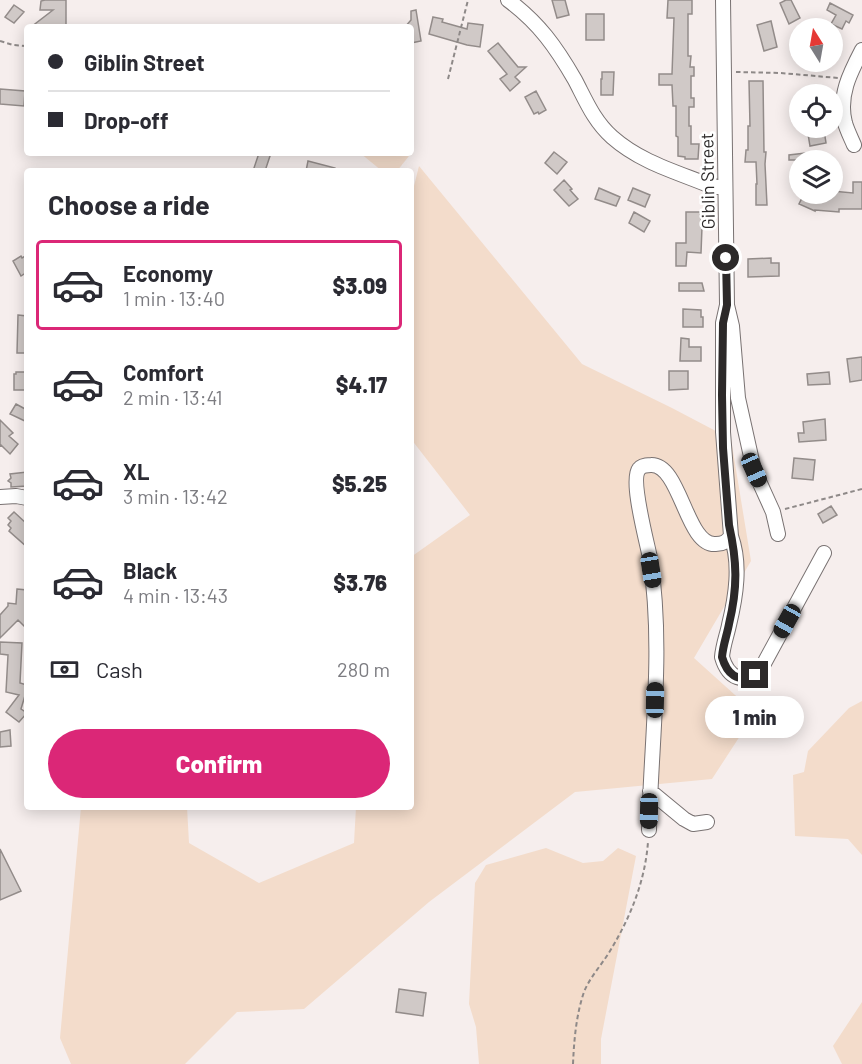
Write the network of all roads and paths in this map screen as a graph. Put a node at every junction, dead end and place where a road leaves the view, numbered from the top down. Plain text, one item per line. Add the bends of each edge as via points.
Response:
1 (468, 0) edge
2 (508, 0) edge
3 (723, 0) edge
4 (0, 40) edge
5 (24, 46) edge
6 (862, 50) edge
7 (724, 72) junction
8 (448, 79) dead end
9 (847, 79) junction
10 (854, 145) dead end
11 (725, 187) junction
12 (727, 305) junction
13 (862, 489) edge
14 (0, 497) edge
15 (24, 497) edge
16 (773, 512) junction
17 (778, 534) dead end
18 (731, 536) junction
19 (824, 553) dead end
20 (650, 791) junction
21 (707, 822) dead end
22 (649, 830) joint
23 (573, 1064) edge

1 - 8 path
2 - 11 street via 535,22 548,39 588,107 611,136 640,158 706,184
3 - 7 street, Giblin Street
4 - 5 path
6 - 9 street
7 - 9 path
7 - 11 street, Giblin Street
9 - 10 street via 844,115
11 - 12 street, Giblin Street
12 - 16 street, Giblin Street via 738,398 754,470
12 - 18 street via 722,395
13 - 16 path
14 - 15 street
16 - 17 street, Giblin Street
18 - 19 street via 735,592 722,657 731,674 738,678 755,675 761,669
18 - 20 street via 724,543 704,541 664,470 658,465 639,469 636,484 655,605
20 - 21 street via 693,824
20 - 22 street
22 - 23 path via 647,860 627,920 583,993

